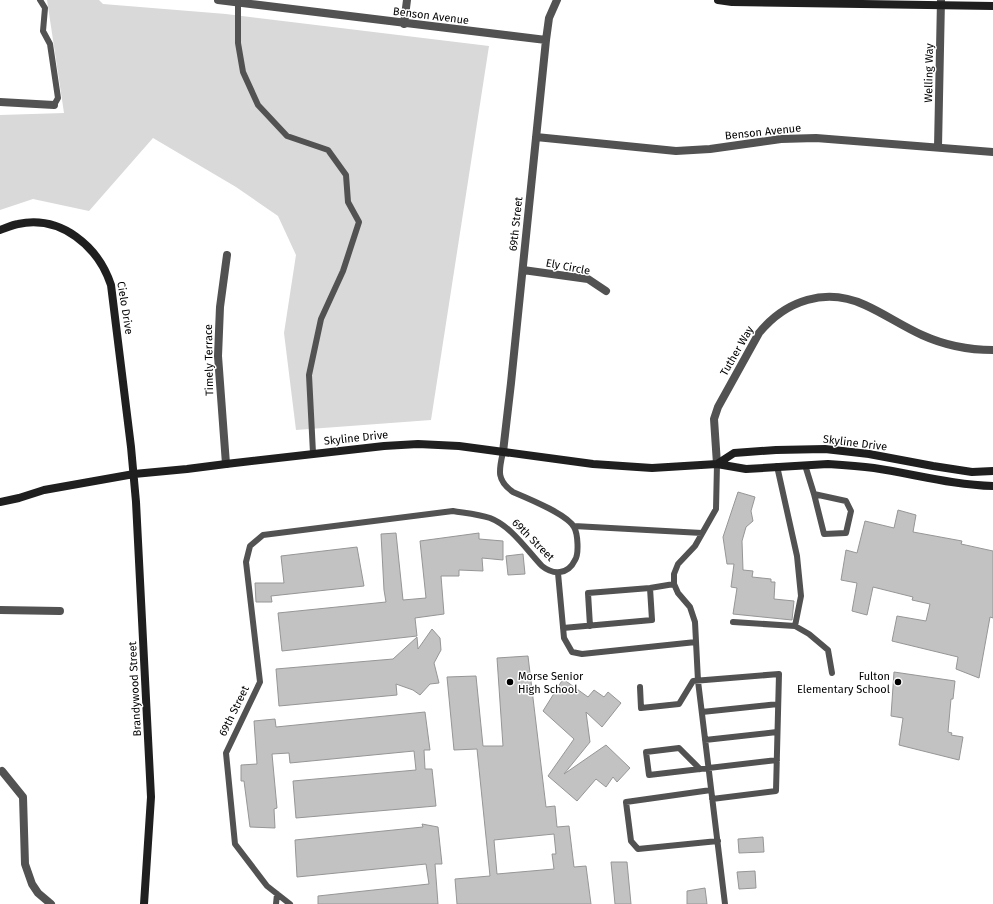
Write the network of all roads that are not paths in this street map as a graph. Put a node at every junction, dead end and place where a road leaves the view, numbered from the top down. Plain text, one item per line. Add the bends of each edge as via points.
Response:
1 (40, 0) edge
2 (218, 0) edge
3 (407, 0) edge
4 (556, 0) edge
5 (718, 0) edge
6 (238, 1) edge
7 (794, 1) edge
8 (941, 3) edge
9 (993, 6) edge
10 (404, 24) junction
11 (546, 40) junction
12 (0, 102) edge
13 (54, 105) joint
14 (536, 137) junction
15 (938, 147) junction
16 (993, 152) edge
17 (0, 230) edge
18 (227, 255) dead end
19 (523, 270) junction
20 (606, 291) dead end
21 (993, 350) edge
22 (503, 452) junction
23 (314, 453) junction
24 (226, 464) junction
25 (717, 464) junction
26 (805, 465) junction
27 (777, 466) junction
28 (993, 471) edge
29 (134, 474) junction
30 (993, 486) edge
31 (814, 494) junction
32 (0, 502) edge
33 (574, 526) junction
34 (702, 533) junction
35 (558, 573) junction
36 (674, 584) junction
37 (650, 588) junction
38 (0, 610) edge
39 (60, 611) dead end
40 (733, 622) dead end
41 (590, 626) junction
42 (795, 626) junction
43 (563, 628) junction
44 (696, 642) junction
45 (832, 673) dead end
46 (698, 681) junction
47 (640, 687) dead end
48 (778, 704) junction
49 (702, 712) junction
50 (777, 732) junction
51 (705, 740) junction
52 (777, 760) junction
53 (709, 767) junction
54 (700, 768) junction
55 (2, 771) dead end
56 (712, 790) junction
57 (712, 799) junction
58 (718, 841) junction
59 (277, 894) junction
60 (51, 904) edge
61 (144, 904) edge
62 (276, 904) edge
63 (290, 904) edge
64 (725, 904) edge

1 - 13 lane via 45,8 43,31 50,44 58,98
2 - 6 street, Benson Avenue
3 - 10 street
4 - 11 street, 69th Street via 549,18
5 - 7 main road
6 - 10 street, Benson Avenue
6 - 23 lane via 238,43 243,72 258,105 287,136 328,150 346,175 348,202 359,222 343,271 321,319 309,375
7 - 8 main road
8 - 9 main road
8 - 15 street, Welling Way
10 - 11 street, Benson Avenue
11 - 14 street, 69th Street
12 - 13 street
14 - 15 street, Benson Avenue via 676,151 781,139 816,138
14 - 19 street, 69th Street
15 - 16 street, Benson Avenue
17 - 29 main road, Cielo Drive via 28,223 58,228 85,243 104,266 111,285
18 - 24 street, Timely Terrace via 220,307 218,356
19 - 20 street, Ely Circle via 588,279
19 - 22 street, 69th Street
21 - 25 street, Tuther Way via 968,348 936,340 847,298 821,296 801,301 780,312 759,332 718,407 714,419
22 - 23 main road, Skyline Drive via 418,444
22 - 25 main road, Skyline Drive via 593,464 652,468
22 - 33 lane, 69th Street via 499,470 507,488 559,514
23 - 24 main road, Skyline Drive
24 - 29 main road, Skyline Drive
25 - 27 main road, Skyline Drive via 746,469
25 - 28 main road, Skyline Drive via 734,453 825,449 972,472
25 - 34 lane via 716,509
26 - 27 main road, Skyline Drive
26 - 30 main road, Skyline Drive via 874,468 939,481
26 - 31 lane
27 - 42 lane via 797,556 801,596
29 - 32 main road, Skyline Drive via 44,490
29 - 61 main road, Brandywood Street via 151,797
31 - 31 lane via 824,534 846,533 851,511 846,501
33 - 34 lane
33 - 35 lane, 69th Street via 578,540 576,560 569,568
34 - 36 lane via 695,546 678,564
35 - 43 lane
35 - 59 lane, 69th Street via 548,571 508,529 490,518 453,511 263,535 250,546 246,562 260,682 226,753 235,844 267,886
36 - 37 lane
36 - 44 lane via 694,614
37 - 41 lane via 652,620
37 - 41 lane via 588,594
38 - 39 street
40 - 42 lane
41 - 43 lane
42 - 45 lane via 828,650
43 - 44 lane via 564,638 572,652 582,654
44 - 46 lane
46 - 47 lane via 692,681 678,704 641,708
46 - 48 lane via 779,674
46 - 49 lane
48 - 49 lane
48 - 50 lane
49 - 51 lane
50 - 51 lane
50 - 52 lane
51 - 53 lane
52 - 53 lane
52 - 57 lane via 776,791
53 - 54 lane
53 - 56 lane
54 - 54 lane via 679,748 646,752 649,775
55 - 60 street via 23,797 25,864 32,884
56 - 57 lane
56 - 58 lane via 626,802 627,816 631,841 638,849
57 - 58 lane
58 - 64 lane
59 - 62 lane
59 - 63 lane

